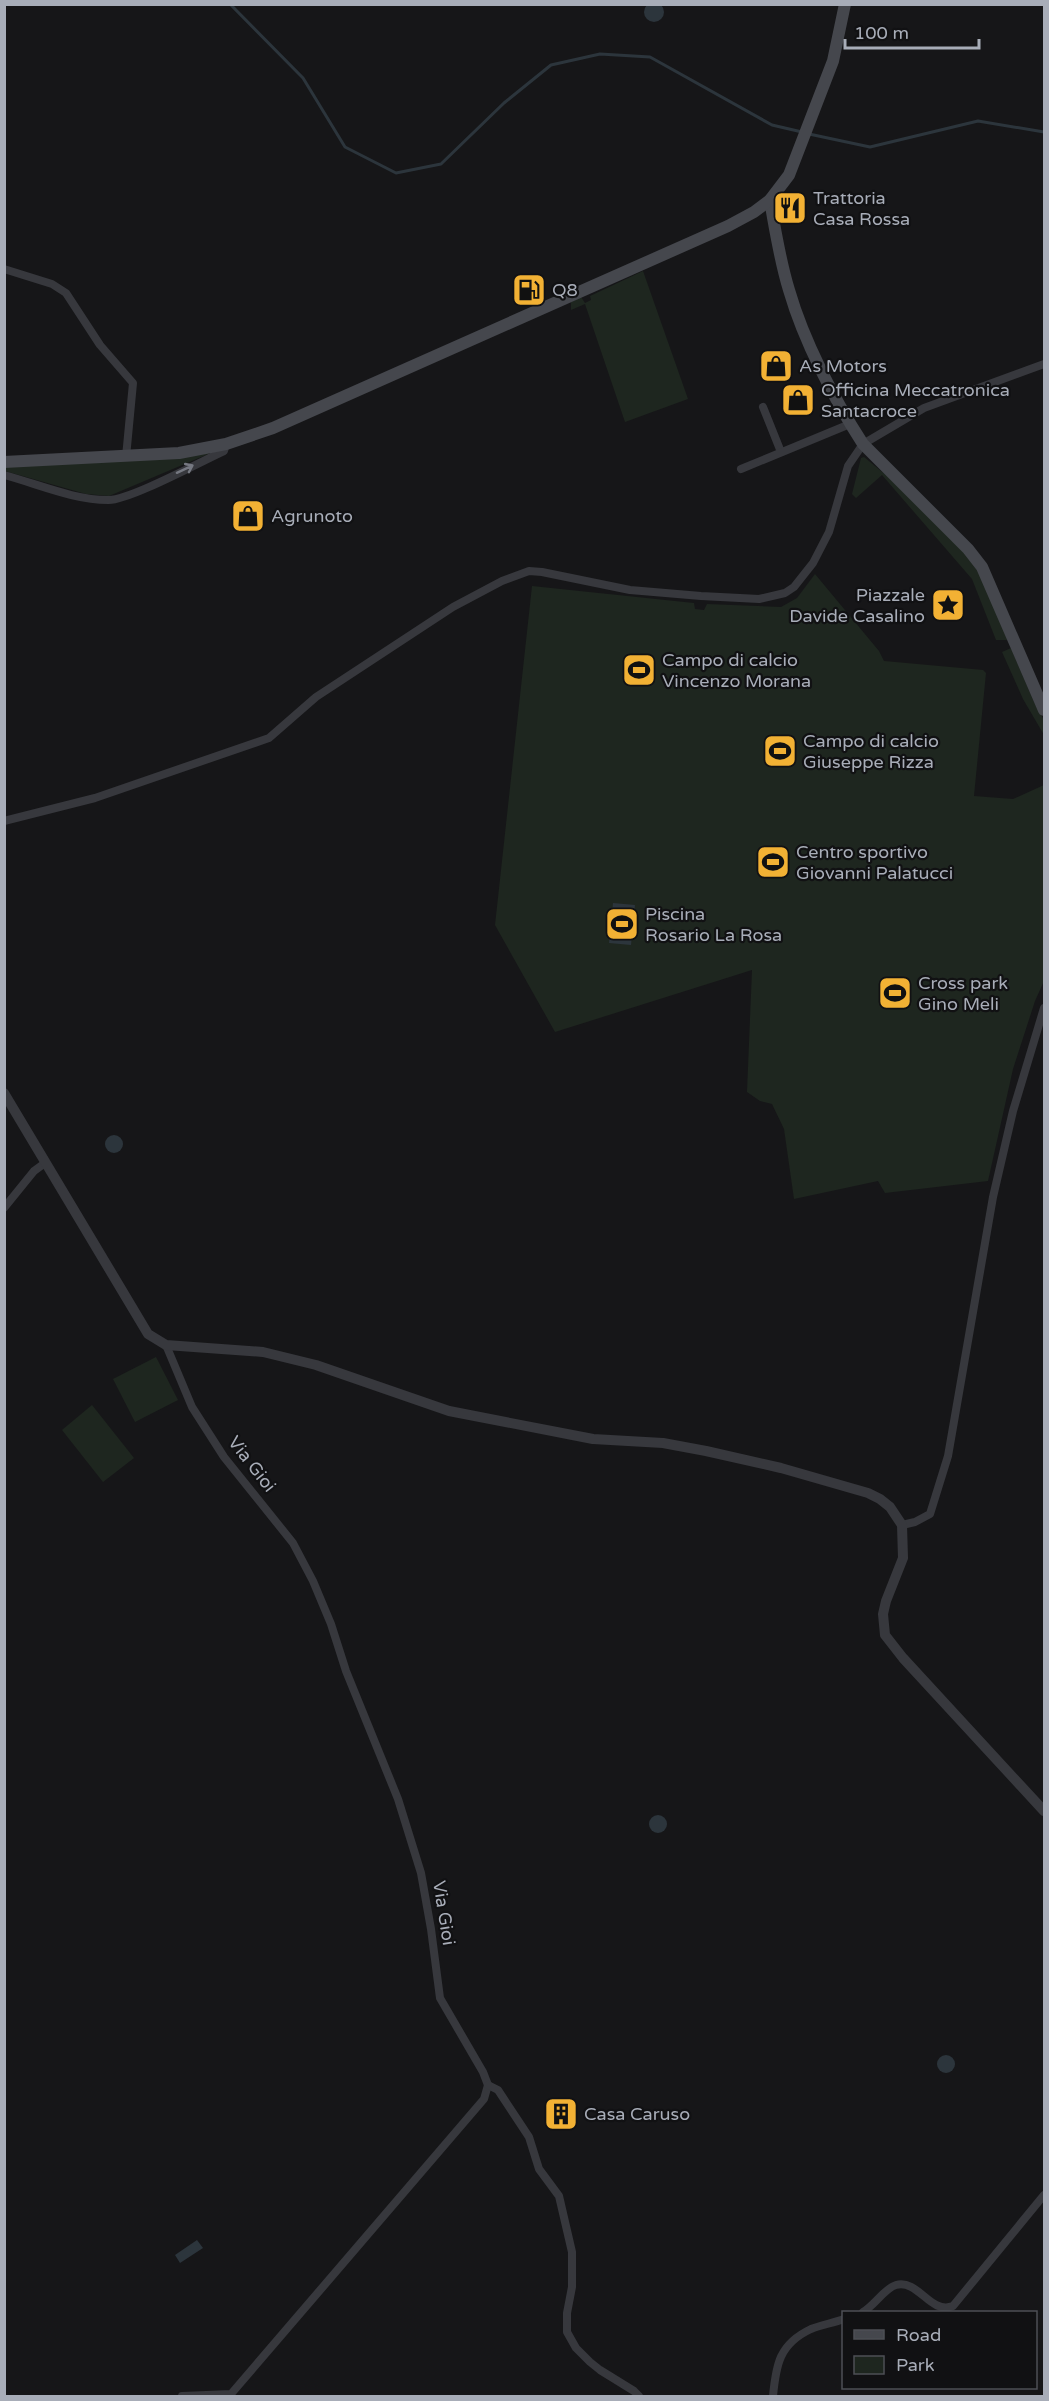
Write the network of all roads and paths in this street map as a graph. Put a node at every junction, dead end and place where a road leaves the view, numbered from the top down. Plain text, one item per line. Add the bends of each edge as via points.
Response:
1 (845, 4) edge
2 (770, 200) junction
3 (4, 269) edge
4 (1044, 364) edge
5 (763, 407) dead end
6 (850, 424) junction
7 (226, 444) junction
8 (863, 444) junction
9 (781, 452) junction
10 (126, 457) junction
11 (4, 462) edge
12 (741, 469) dead end
13 (4, 475) edge
14 (1044, 710) edge
15 (4, 821) edge
16 (1044, 1008) edge
17 (4, 1093) edge
18 (45, 1163) junction
19 (4, 1208) edge
20 (166, 1345) junction
21 (902, 1525) junction
22 (1044, 1811) edge
23 (488, 2085) junction
24 (1044, 2195) edge
25 (866, 2311) edge
26 (842, 2319) edge
27 (182, 2397) edge
28 (639, 2397) edge
29 (773, 2397) edge

1 - 2 main road via 836,53 795,162
2 - 6 main road via 789,292
2 - 7 main road via 728,226 273,428
3 - 10 street via 52,284 66,293 100,345 133,383
4 - 8 street via 924,408
5 - 9 street
6 - 8 main road
6 - 9 street
7 - 10 main road
13 -> 7 street via 110,501 224,450
8 - 14 main road via 968,549 981,567
8 - 15 street via 848,466 829,532 813,563 784,594 759,599 630,590 529,571 502,581 363,664 316,697 269,738 95,798
9 - 12 street
10 - 11 main road
16 - 21 street via 1013,1111 993,1197 945,1466 930,1514
17 - 18 street
18 - 19 street
18 - 20 street via 148,1334
20 - 21 street via 263,1352 316,1365 449,1411 593,1439 663,1443 781,1468 880,1499
20 - 23 street, Via Gioi via 192,1407 224,1457 293,1543 313,1581 398,1799 418,1863 440,1998
21 - 22 street via 903,1558 886,1601 885,1635
23 - 27 street via 484,2099 231,2394
23 - 28 street, Via Gioi via 498,2090 530,2137 539,2169 559,2196 572,2252 567,2332 591,2362
24 - 25 street via 953,2306 935,2305 901,2284 890,2288
26 - 29 street via 810,2330 782,2354

